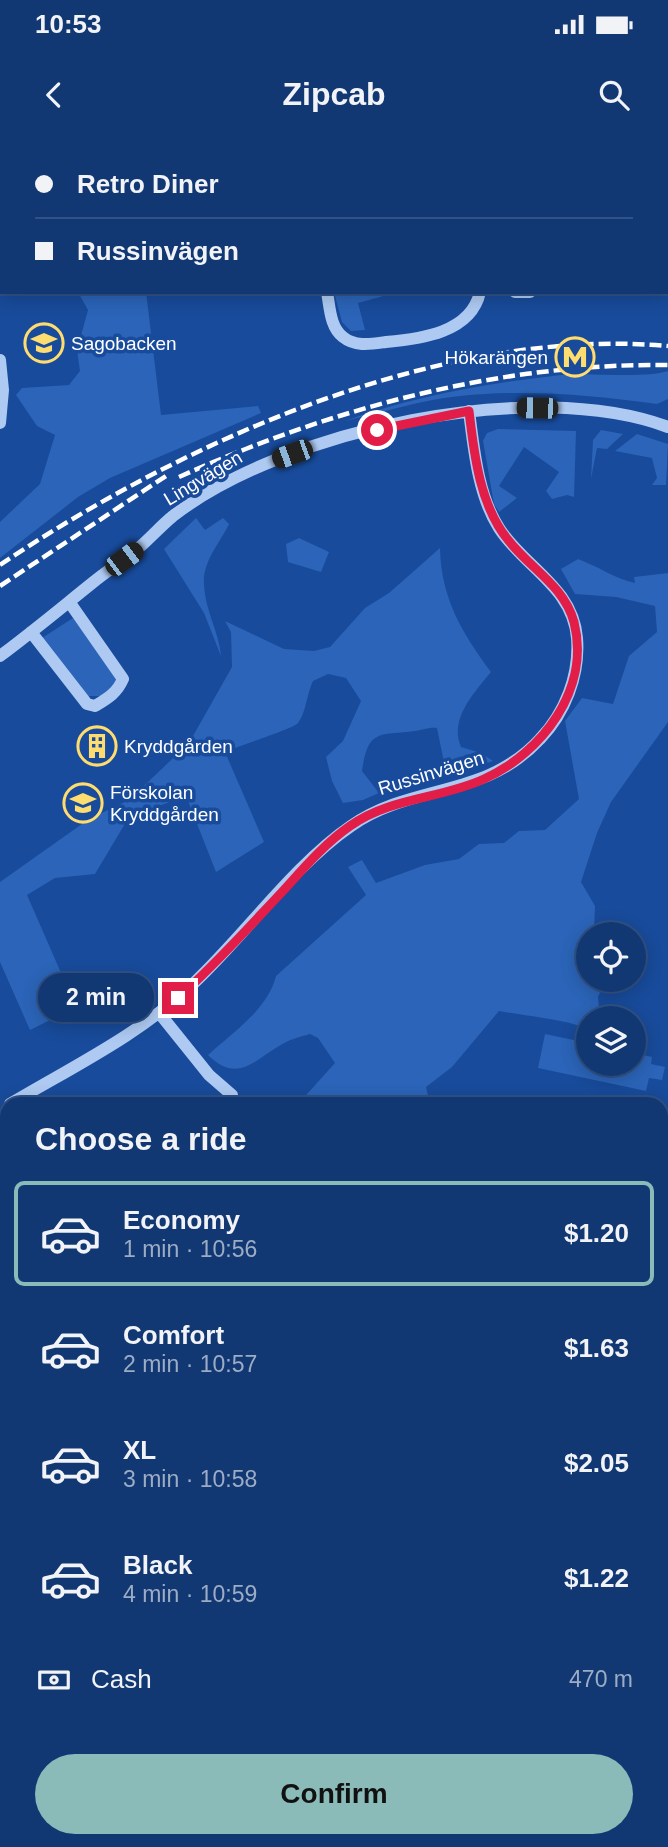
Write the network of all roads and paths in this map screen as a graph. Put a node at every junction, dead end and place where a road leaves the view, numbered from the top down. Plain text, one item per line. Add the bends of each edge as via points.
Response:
1 (327, 294) edge
2 (480, 294) edge
3 (0, 360) edge
4 (469, 411) junction
5 (0, 423) edge
6 (668, 427) edge
7 (70, 603) junction
8 (31, 632) junction
9 (0, 656) edge
10 (160, 1014) junction
11 (232, 1095) dead end
12 (22, 1097) edge

1 - 2 street via 334,326 346,340 361,345 421,339 440,332 469,314
3 - 5 street
4 - 6 street, Lingvägen via 577,409 644,418
4 - 7 street, Lingvägen via 337,440 272,461 173,516
4 - 10 street, Russinvägen via 480,476 498,526 558,589 573,620 577,639 567,700 540,740 511,765 482,780 375,810 349,827
7 - 8 street, Lingvägen
7 - 8 street via 123,679 118,691 95,706 88,704
8 - 9 street, Lingvägen
10 - 11 street via 209,1075
10 - 12 street, Russinvägen

